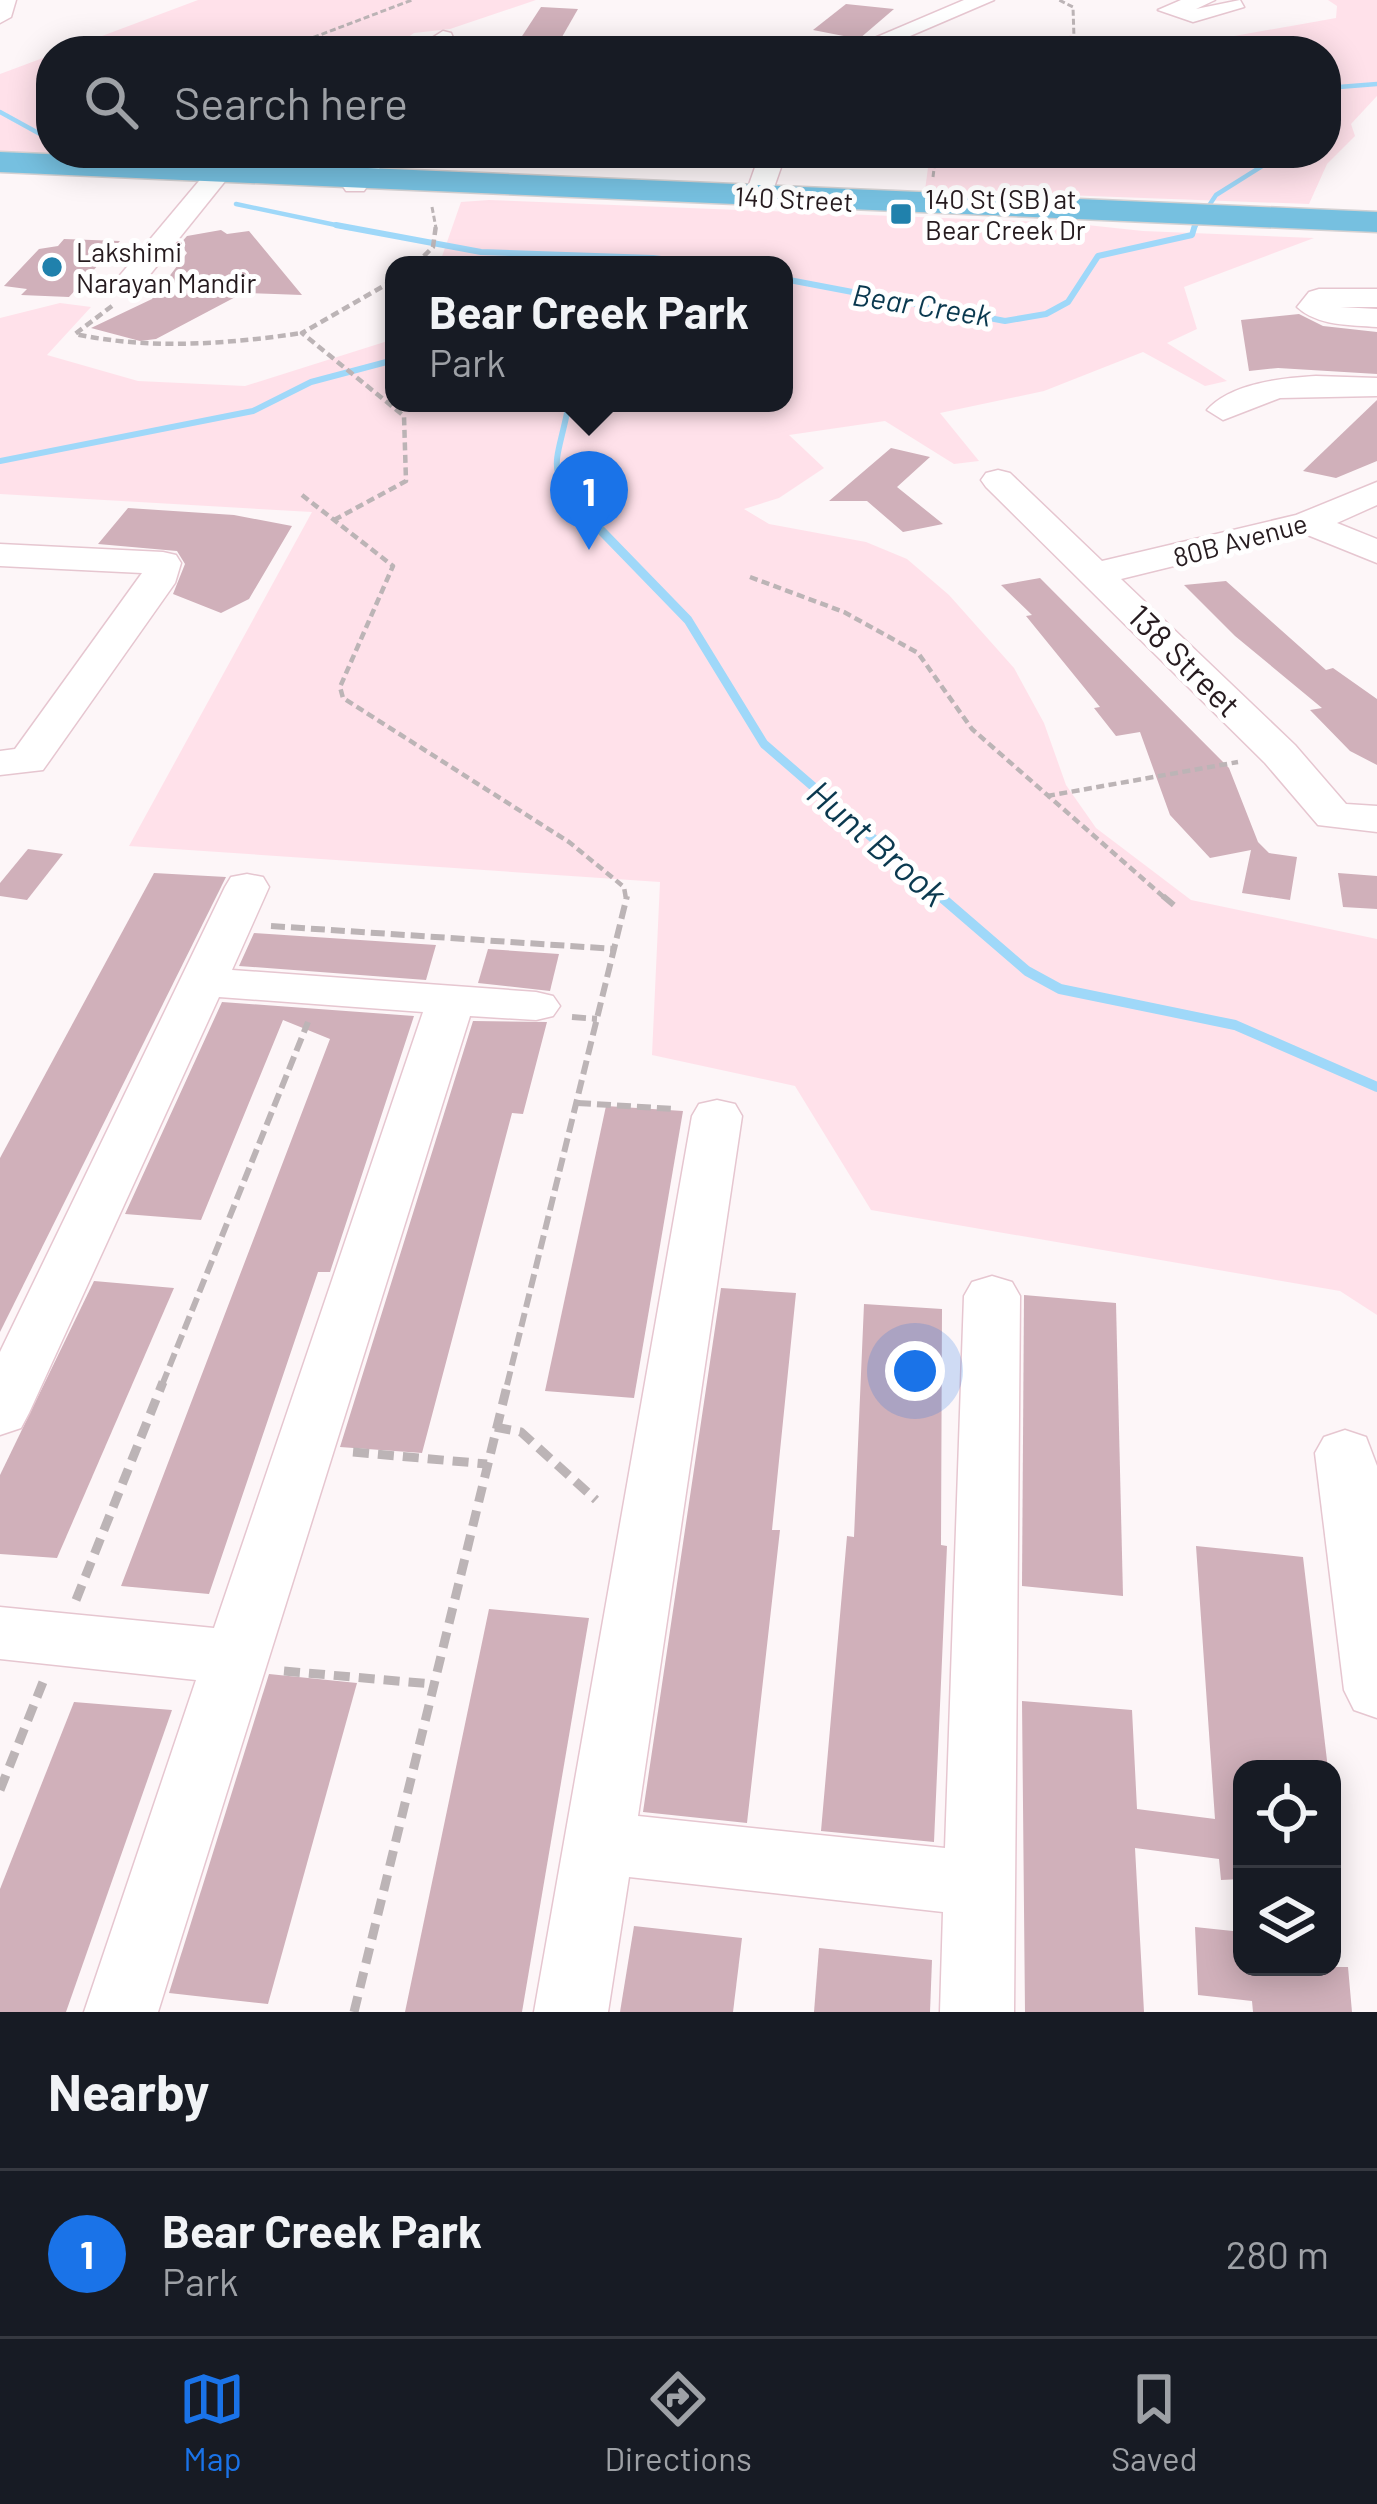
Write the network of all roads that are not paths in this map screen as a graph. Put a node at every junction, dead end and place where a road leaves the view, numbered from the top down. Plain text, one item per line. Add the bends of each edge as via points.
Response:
1 (5, 0) edge
2 (983, 0) edge
3 (1204, 0) edge
4 (1220, 0) edge
5 (915, 3) dead end
6 (958, 9) junction
7 (0, 17) edge
8 (892, 36) edge
9 (0, 162) edge
10 (36, 163) edge
11 (218, 168) edge
12 (768, 168) edge
13 (0, 171) edge
14 (364, 172) edge
15 (213, 180) junction
16 (758, 196) junction
17 (1377, 222) edge
18 (126, 286) road end
19 (1377, 298) edge
20 (1377, 318) edge
21 (1377, 387) edge
22 (1223, 410) dead end
23 (998, 480) dead end
24 (1377, 492) edge
25 (1308, 523) junction
26 (1377, 552) edge
27 (0, 555) edge
28 (1099, 573) junction
29 (0, 763) edge
30 (1377, 819) edge
31 (259, 907) road end
32 (203, 982) junction
33 (452, 1000) junction
34 (536, 1006) dead end
35 (707, 1113) road end
36 (992, 1296) dead end
37 (0, 1413) edge
38 (1345, 1453) dead end
39 (26, 1647) edge
40 (255, 1664) junction
41 (1377, 1690) edge
42 (598, 1843) junction
43 (981, 1884) junction
44 (122, 2012) edge
45 (572, 2012) edge
46 (977, 2012) edge

1 - 7 street
2 - 6 street
3 - 4 street via 1169,10 1193,16 1234,6
5 - 6 street
6 - 8 street
9 - 10 main road, 140 Street
11 - 14 main road, 140 Street
12 - 16 street
13 - 15 main road, 140 Street
14 - 15 main road, 140 Street
14 - 16 main road, 140 Street via 538,193
15 - 18 street
16 - 17 main road, 140 Street
19 - 20 street via 1319,298 1312,307
21 - 22 street via 1258,391
23 - 28 street, 138 Street
24 - 25 street, 80B Avenue
25 - 26 street
25 - 28 street, 80B Avenue
27 - 29 street via 163,563 157,583 28,761
28 - 30 street, 138 Street via 1333,816
31 - 32 street
32 - 33 street
32 - 37 street
33 - 34 street
33 - 40 street
35 - 42 street
36 - 43 street
38 - 41 street
39 - 40 street
40 - 44 street
42 - 43 street
42 - 45 street
43 - 46 street

